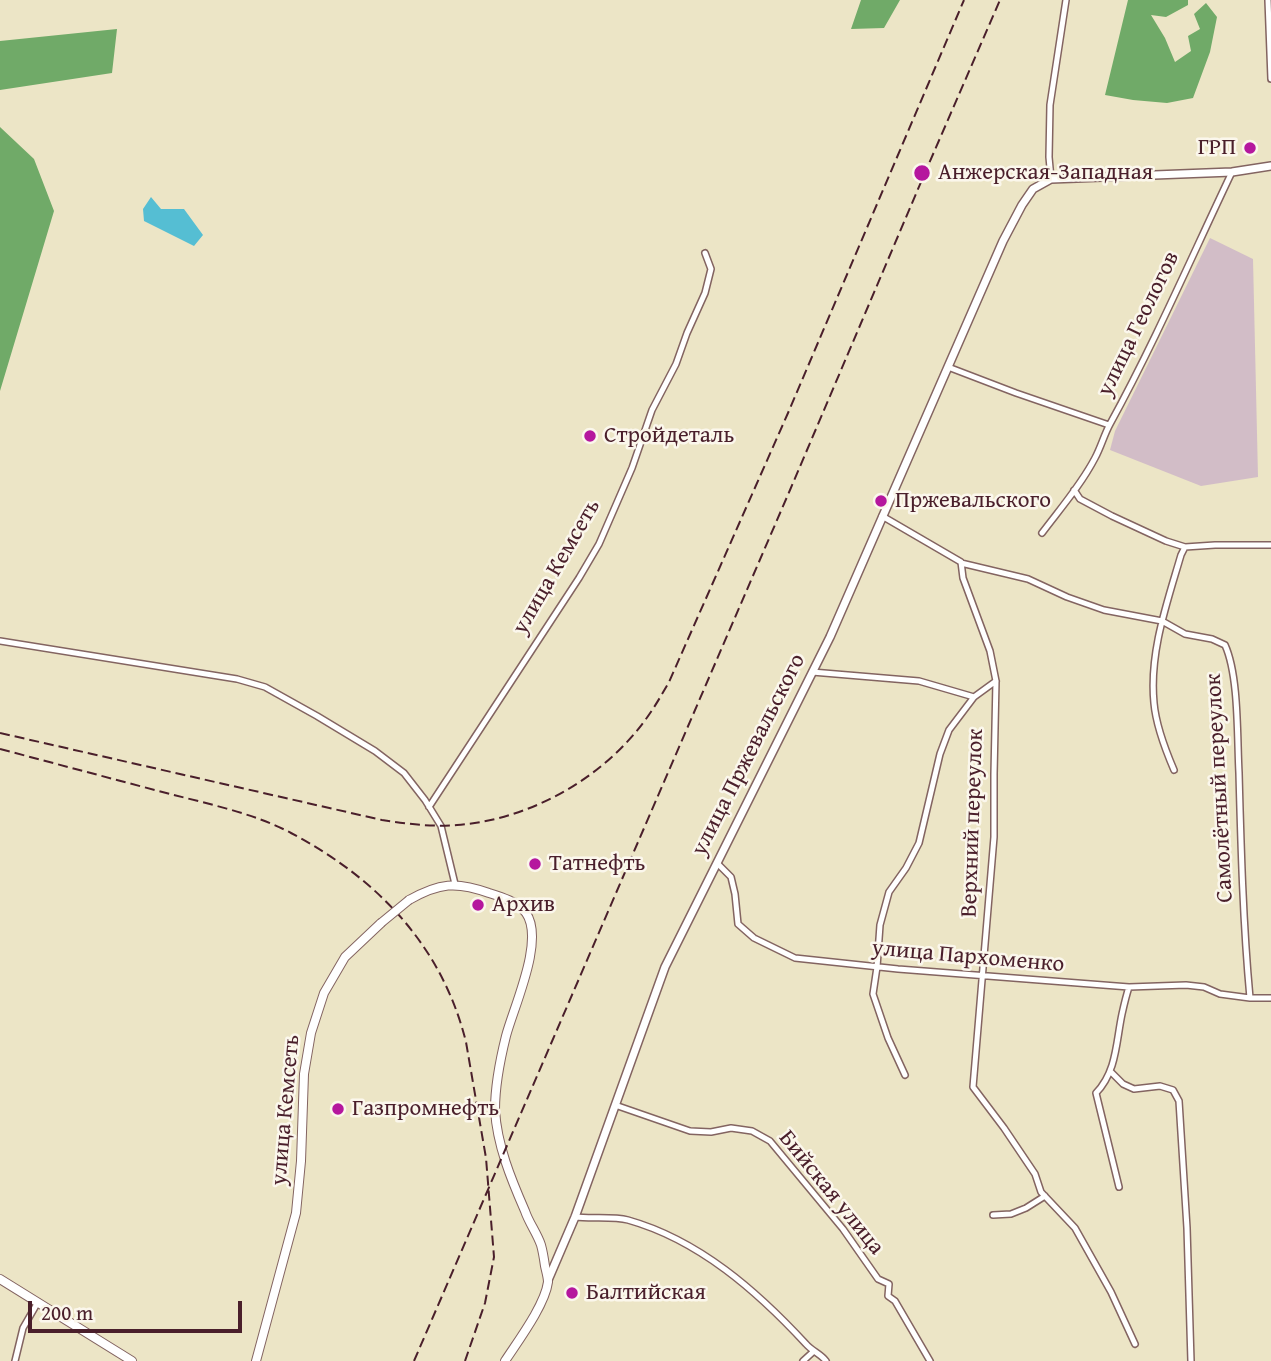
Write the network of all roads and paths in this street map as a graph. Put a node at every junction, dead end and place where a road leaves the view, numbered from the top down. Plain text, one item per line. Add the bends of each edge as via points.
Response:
1 (1066, 0) edge
2 (1268, 0) edge
3 (1271, 79) edge
4 (1271, 166) edge
5 (1232, 172) junction
6 (1051, 179) junction
7 (705, 253) dead end
8 (948, 367) junction
9 (1110, 425) junction
10 (1074, 490) junction
11 (882, 516) junction
12 (1042, 533) dead end
13 (1271, 545) edge
14 (1185, 547) junction
15 (961, 562) junction
16 (1162, 621) junction
17 (0, 641) edge
18 (812, 672) junction
19 (996, 681) junction
20 (974, 697) junction
21 (1174, 771) dead end
22 (429, 807) junction
23 (717, 863) junction
24 (455, 884) junction
25 (877, 967) junction
26 (982, 976) junction
27 (1129, 987) junction
28 (1250, 998) junction
29 (1271, 998) edge
30 (1110, 1071) junction
31 (905, 1075) dead end
32 (615, 1105) junction
33 (1119, 1187) dead end
34 (1045, 1196) junction
35 (993, 1215) dead end
36 (575, 1217) junction
37 (0, 1279) edge
38 (548, 1280) junction
39 (38, 1302) junction
40 (1135, 1344) dead end
41 (814, 1351) junction
42 (16, 1361) edge
43 (132, 1361) edge
44 (256, 1361) edge
45 (505, 1361) edge
46 (803, 1361) edge
47 (826, 1361) edge
48 (930, 1361) edge
49 (1191, 1361) edge

1 - 6 street via 1050,105
2 - 3 street
4 - 5 street
5 - 6 street
5 - 9 street, улица Геологов
6 - 8 street, улица Пржевальского via 1034,189 1022,205
7 - 22 street, улица Кемсеть via 711,269 705,293 599,544
8 - 9 street
8 - 11 street, улица Пржевальского
9 - 10 street, улица Геологов
10 - 12 street, улица Геологов
10 - 14 street via 1080,499 1112,516
11 - 15 street, Самолётный переулок
11 - 18 street, улица Пржевальского
13 - 14 street
14 - 16 street, Самолётный переулок
15 - 16 street, Самолётный переулок via 1028,579 1104,610
15 - 19 street
16 - 21 street, Самолётный переулок via 1154,663 1154,704
16 - 28 street, Самолётный переулок via 1185,634 1225,645 1230,656
17 - 22 street via 237,678 265,687 391,762
18 - 20 street via 919,681
18 - 23 street, улица Пржевальского
19 - 20 street
19 - 26 street, Верхний переулок via 994,836
20 - 25 street via 948,730 919,843 889,892 880,925
22 - 24 street via 441,826
23 - 25 street, улица Пархоменко via 731,877 738,924 754,938 795,958
23 - 32 street, улица Пржевальского via 665,967
24 - 38 main road via 511,901 524,911 533,930 503,1049 496,1116 499,1142 541,1244
24 - 44 main road, улица Кемсеть, bridge via 441,885 409,900 381,923 345,957 324,993 304,1074 296,1213
25 - 26 street, улица Пархоменко
25 - 31 street via 873,994
26 - 27 street, улица Пархоменко
26 - 34 street, Верхний переулок via 973,1087 1035,1174
27 - 28 street, улица Пархоменко via 1186,985
27 - 30 street
28 - 29 street, улица Пархоменко
30 - 33 street via 1096,1093
30 - 49 street via 1134,1089 1160,1086 1173,1090 1179,1101
32 - 36 street, улица Пржевальского
32 - 48 street, Бийская улица via 690,1130 731,1128 752,1131 770,1141 844,1228 878,1279 889,1284 888,1296
34 - 35 street via 1011,1214
34 - 40 street, Верхний переулок via 1075,1228
36 - 38 street, улица Пржевальского
36 - 41 street via 625,1219 664,1232 706,1255
37 - 39 main road
38 - 45 main road, улица Пржевальского via 538,1308
39 - 42 street via 23,1328
39 - 43 main road
41 - 46 street
41 - 47 street

